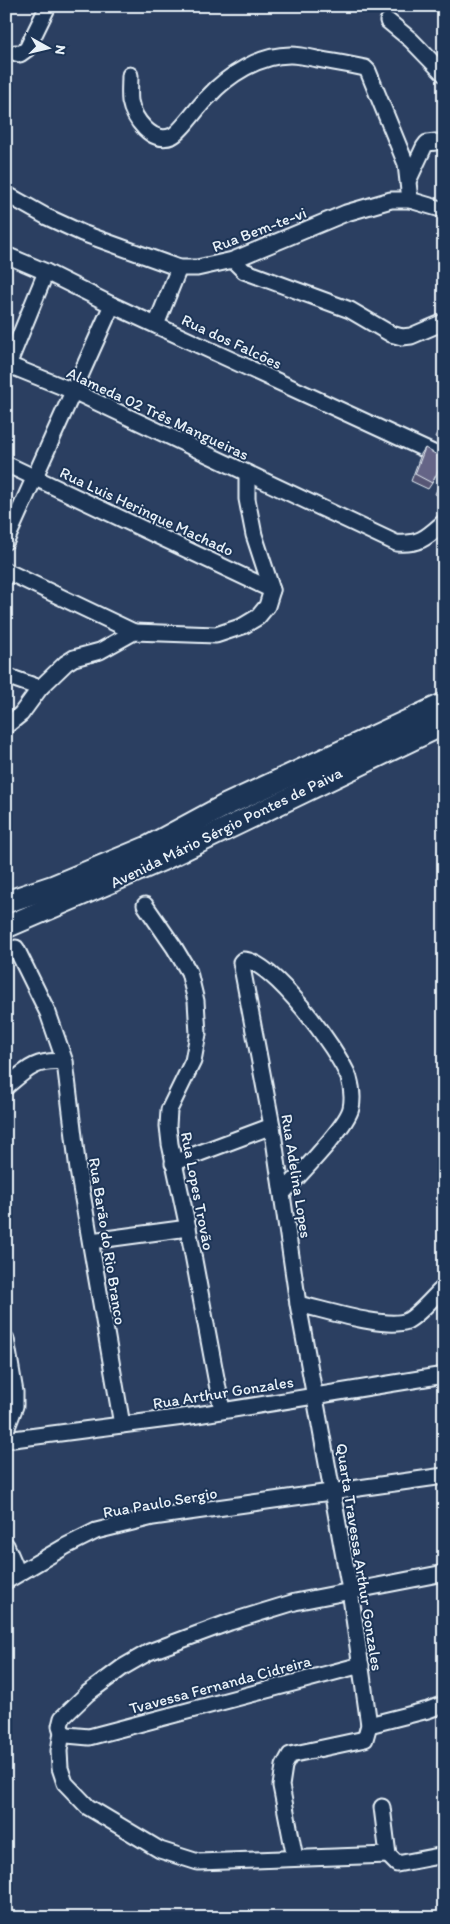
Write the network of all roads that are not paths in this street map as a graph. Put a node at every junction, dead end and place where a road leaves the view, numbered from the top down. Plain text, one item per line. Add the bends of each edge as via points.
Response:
1 (48, 6) edge
2 (388, 21) dead end
3 (16, 53) dead end
4 (444, 74) edge
5 (130, 75) dead end
6 (436, 142) dead end
7 (409, 179) junction
8 (6, 194) edge
9 (410, 200) junction
10 (444, 210) edge
11 (6, 255) edge
12 (233, 260) junction
13 (179, 268) junction
14 (46, 272) junction
15 (112, 305) junction
16 (444, 322) edge
17 (156, 325) junction
18 (7, 366) edge
19 (73, 391) junction
20 (444, 458) edge
21 (6, 464) edge
22 (246, 473) junction
23 (35, 477) junction
24 (444, 522) edge
25 (6, 541) edge
26 (6, 571) edge
27 (272, 590) junction
28 (134, 632) junction
29 (6, 676) edge
30 (40, 688) junction
31 (444, 704) edge
32 (444, 724) edge
33 (6, 726) edge
34 (6, 902) edge
35 (145, 905) dead end
36 (6, 927) edge
37 (16, 948) dead end
38 (65, 1062) junction
39 (6, 1087) edge
40 (272, 1126) junction
41 (173, 1163) junction
42 (282, 1194) junction
43 (188, 1228) junction
44 (91, 1241) junction
45 (444, 1287) edge
46 (298, 1304) junction
47 (6, 1339) edge
48 (444, 1375) edge
49 (11, 1391) edge
50 (316, 1396) junction
51 (222, 1410) junction
52 (122, 1425) junction
53 (6, 1430) edge
54 (6, 1440) edge
55 (444, 1476) edge
56 (333, 1493) junction
57 (6, 1545) edge
58 (444, 1572) edge
59 (12, 1576) edge
60 (350, 1590) junction
61 (361, 1665) junction
62 (444, 1704) edge
63 (369, 1725) junction
64 (62, 1732) junction
65 (382, 1807) dead end
66 (388, 1855) junction
67 (444, 1855) edge
68 (295, 1858) junction

1 - 3 street via 27,48 20,54
2 - 4 street
5 - 7 street via 130,102 134,112 150,134 166,138 182,127 214,89 235,73 263,59 291,54 365,68 403,154
6 - 7 street via 427,143
7 - 9 street
8 - 13 street, Rua Bem-te-vi via 82,233
9 - 10 street, Rua Bem-te-vi
9 - 12 street, Rua Bem-te-vi via 391,200 346,213
11 - 14 street, Rua dos Falcões
12 - 13 street, Rua Bem-te-vi via 197,268
12 - 16 street via 244,271 350,310 396,336 411,336
13 - 17 street
14 - 15 street, Rua dos Falcões
14 - 18 street
15 - 17 street, Rua dos Falcões
15 - 19 street
17 - 20 street, Rua dos Falcões
18 - 19 street, Alameda 02 Três Mangueiras
19 - 22 street, Alameda 02 Três Mangueiras
19 - 23 street
21 - 23 street, Rua Luis Herinque Machado
22 - 24 street via 396,542 425,539
22 - 27 street, Alameda 02 Três Mangueiras via 254,535
23 - 25 street
23 - 27 street, Rua Luis Herinque Machado
26 - 28 street
27 - 28 street via 267,606 258,617 227,633
28 - 30 street via 100,651 74,658
29 - 30 street
30 - 33 street via 21,714
31 - 34 main road, Avenida Mário Sérgio Pontes de Paiva via 226,805 148,847
32 - 36 main road, Avenida Mário Sérgio Pontes de Paiva via 166,858
35 - 41 street, Rua Lopes Trovão via 189,972 196,1001 198,1034 193,1060 169,1110
37 - 38 street, Rua Barão do Rio Branco via 48,1013
38 - 39 street via 45,1061 34,1065
38 - 44 street, Rua Barão do Rio Branco via 78,1170
40 - 41 street
40 - 42 street, Rua Adelina Lopes
40 - 42 street, Rua Adelina Lopes via 242,960 250,961 268,973 304,1008 336,1054 349,1078 353,1096 343,1125
41 - 43 street, Rua Lopes Trovão
42 - 46 street, Rua Adelina Lopes
43 - 44 street
43 - 51 street, Rua Lopes Trovão
44 - 52 street, Rua Barão do Rio Branco
45 - 46 street via 412,1317 396,1323
46 - 50 street, Rua Adelina Lopes
47 - 49 street
48 - 50 street, Rua Arthur Gonzales
49 - 53 street via 15,1406
50 - 51 street, Rua Arthur Gonzales
50 - 56 street, Quarta Travessa Arthur Gonzales
51 - 52 street, Rua Arthur Gonzales
52 - 54 street, Rua Arthur Gonzales
55 - 56 street, Rua Paulo Sergio
56 - 59 street, Rua Paulo Sergio via 117,1525 73,1542
56 - 60 street, Quarta Travessa Arthur Gonzales
57 - 59 street
58 - 60 street
60 - 61 street, Quarta Travessa Arthur Gonzales
60 - 64 street via 295,1602 230,1622 149,1652 123,1667 82,1699 62,1718
61 - 63 street, Quarta Travessa Arthur Gonzales
61 - 64 street, Tvavessa Fernanda Cidreira via 89,1737
62 - 63 street
63 - 68 street via 365,1740 290,1754 280,1786
64 - 68 street via 59,1751 65,1784 88,1806 160,1850 198,1862
65 - 66 street
66 - 67 street via 397,1864
66 - 68 street

